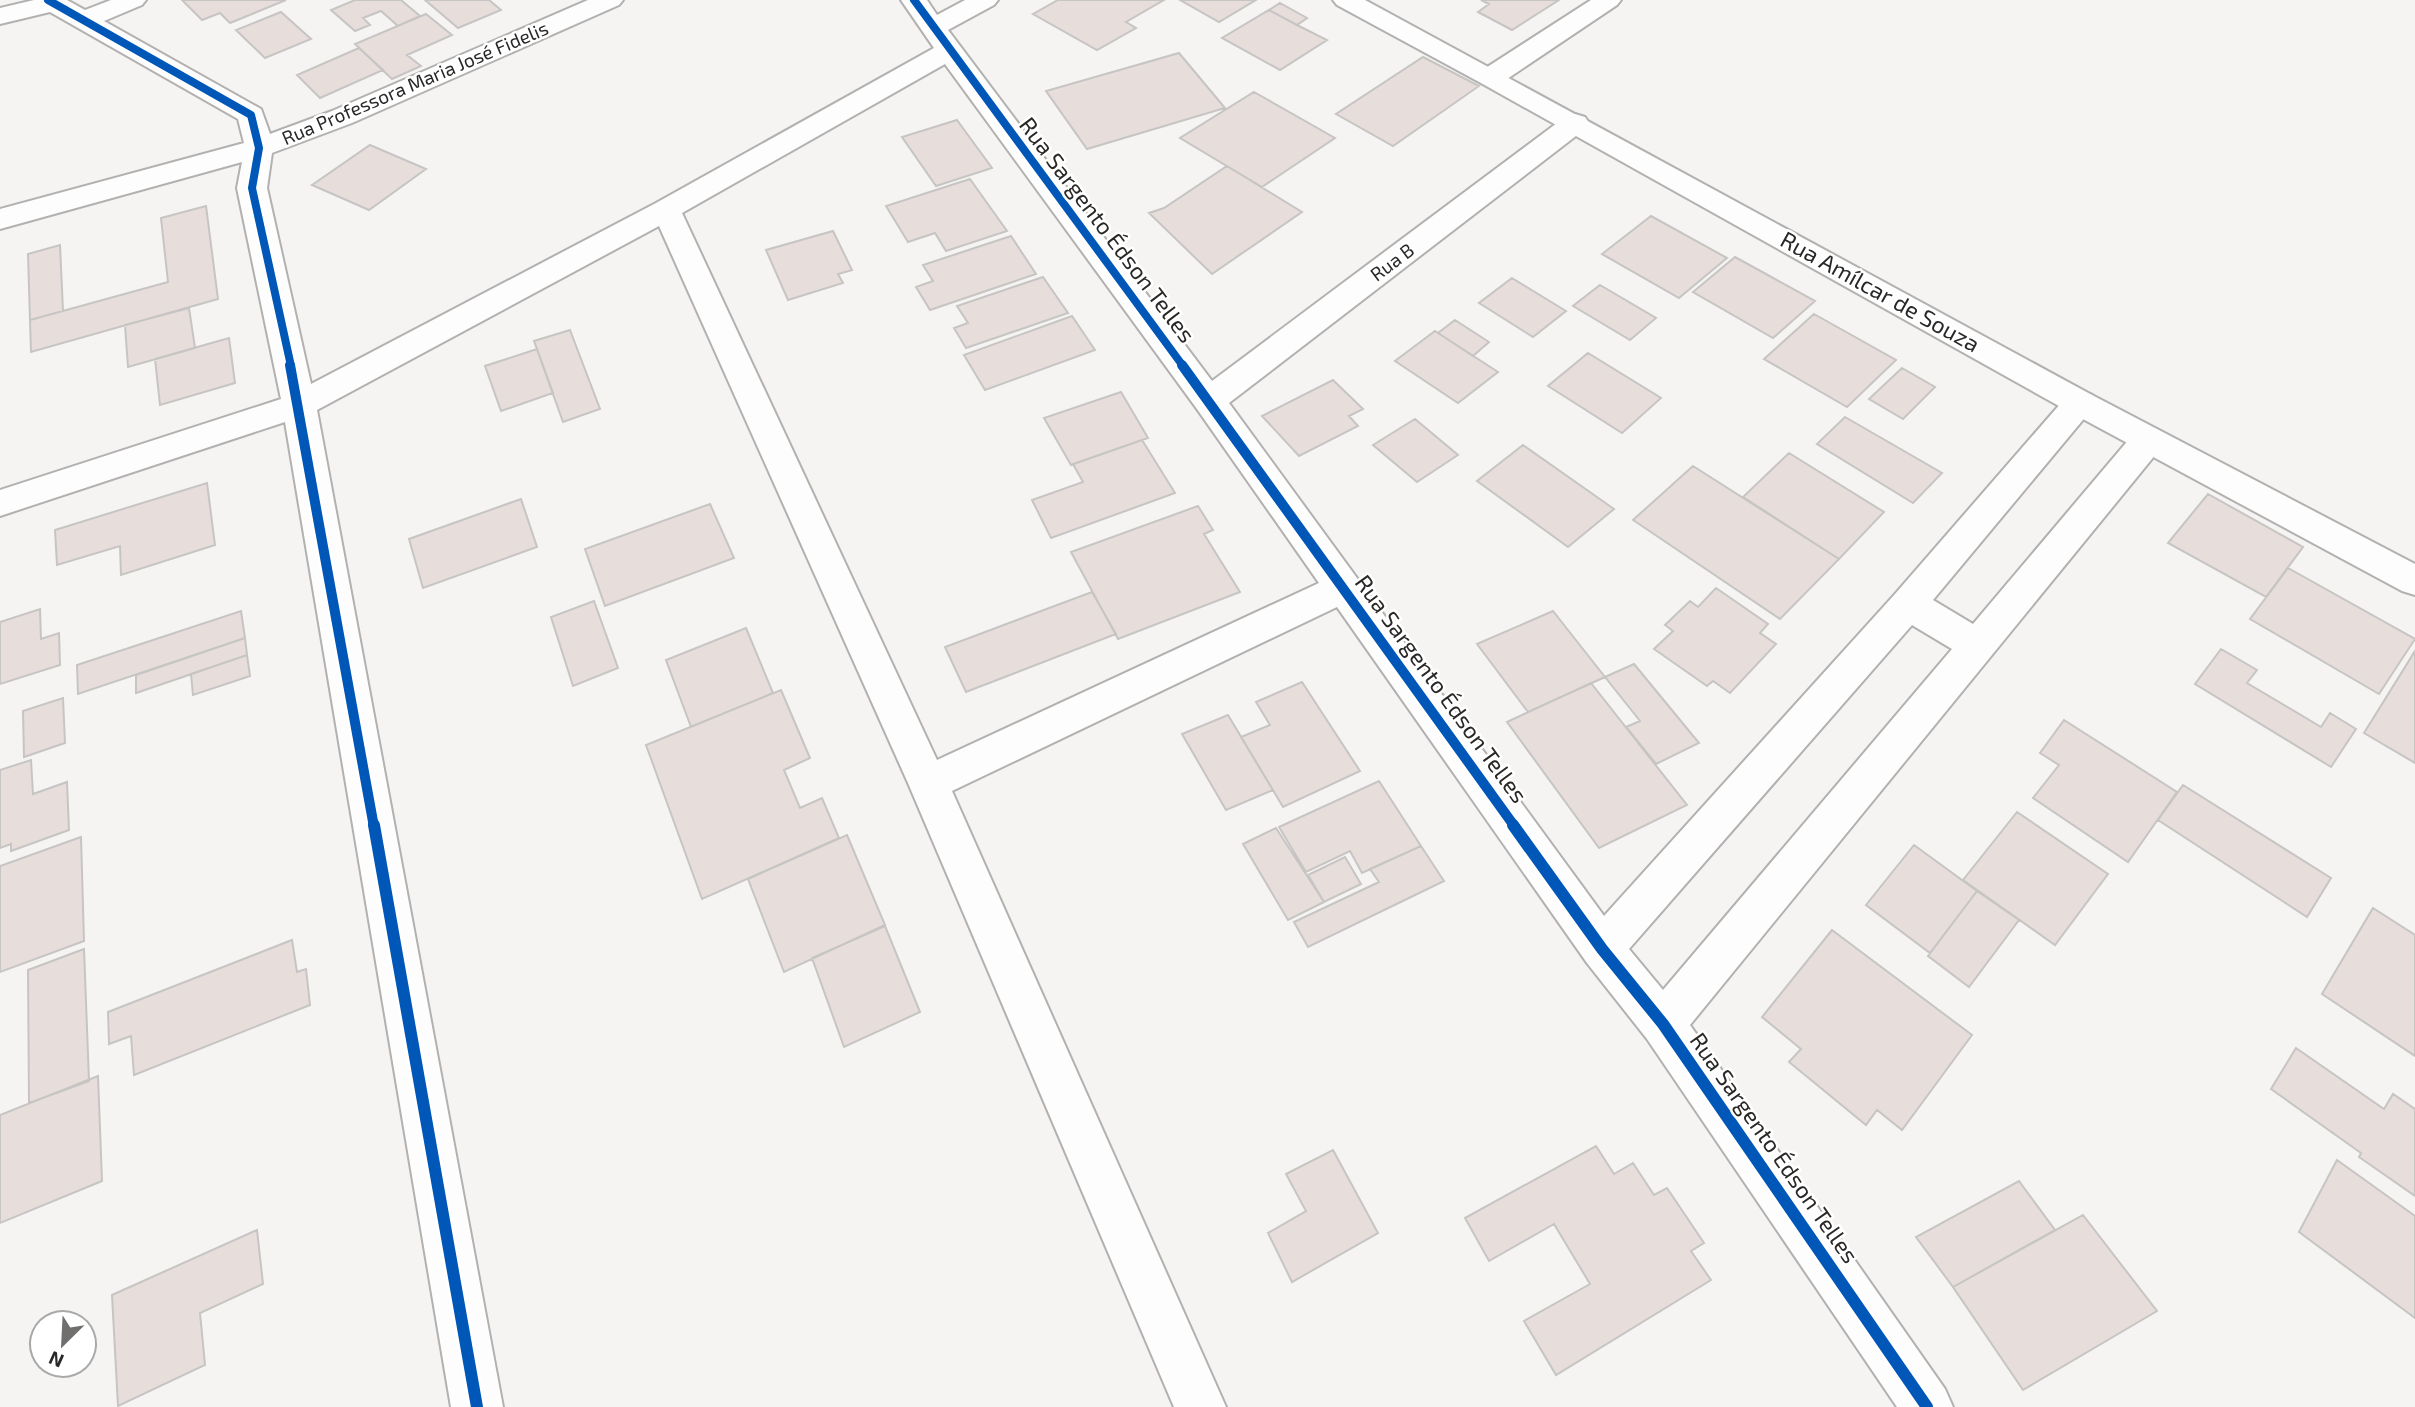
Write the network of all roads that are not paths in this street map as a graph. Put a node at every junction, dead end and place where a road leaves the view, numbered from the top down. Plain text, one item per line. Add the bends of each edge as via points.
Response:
1 (133, 0) edge
2 (610, 0) edge
3 (985, 0) edge
4 (1346, 0) edge
5 (1608, 0) edge
6 (51, 2) edge
7 (0, 16) edge
8 (84, 20) junction
9 (932, 26) edge
10 (1491, 77) junction
11 (1576, 123) junction
12 (259, 148) junction
13 (666, 210) junction
14 (0, 219) edge
15 (1209, 401) junction
16 (2080, 403) junction
17 (299, 405) junction
18 (2148, 439) junction
19 (0, 503) edge
20 (2415, 581) edge
21 (1343, 588) junction
22 (1908, 604) junction
23 (1977, 645) junction
24 (928, 783) junction
25 (1602, 949) junction
26 (1662, 1024) junction
27 (477, 1407) edge
28 (1200, 1407) edge
29 (1927, 1407) edge

1 - 8 street
2 - 12 street, Rua Professora Maria José Fidelis via 342,117
3 - 9 street
4 - 10 street, Rua Amílcar de Souza
5 - 10 street
6 - 7 street
6 - 8 street
8 - 12 street via 251,115
9 - 13 street
9 - 15 street, Rua Sargento Édson Telles
10 - 11 street, Rua Amílcar de Souza
11 - 15 street, Rua B
11 - 16 street, Rua Amílcar de Souza
12 - 14 street, Rua Professora Maria José Fidelis
12 - 17 street via 252,188
13 - 17 street
13 - 24 street
15 - 21 street, Rua Sargento Édson Telles
16 - 18 street, Rua Amílcar de Souza
16 - 22 street
17 - 19 street
17 - 27 street
18 - 20 street, Rua Amílcar de Souza
18 - 23 street
21 - 24 street
21 - 25 street, Rua Sargento Édson Telles
22 - 23 street
22 - 25 street
23 - 26 street
24 - 28 street
25 - 26 street, Rua Sargento Édson Telles
26 - 29 street, Rua Sargento Édson Telles

